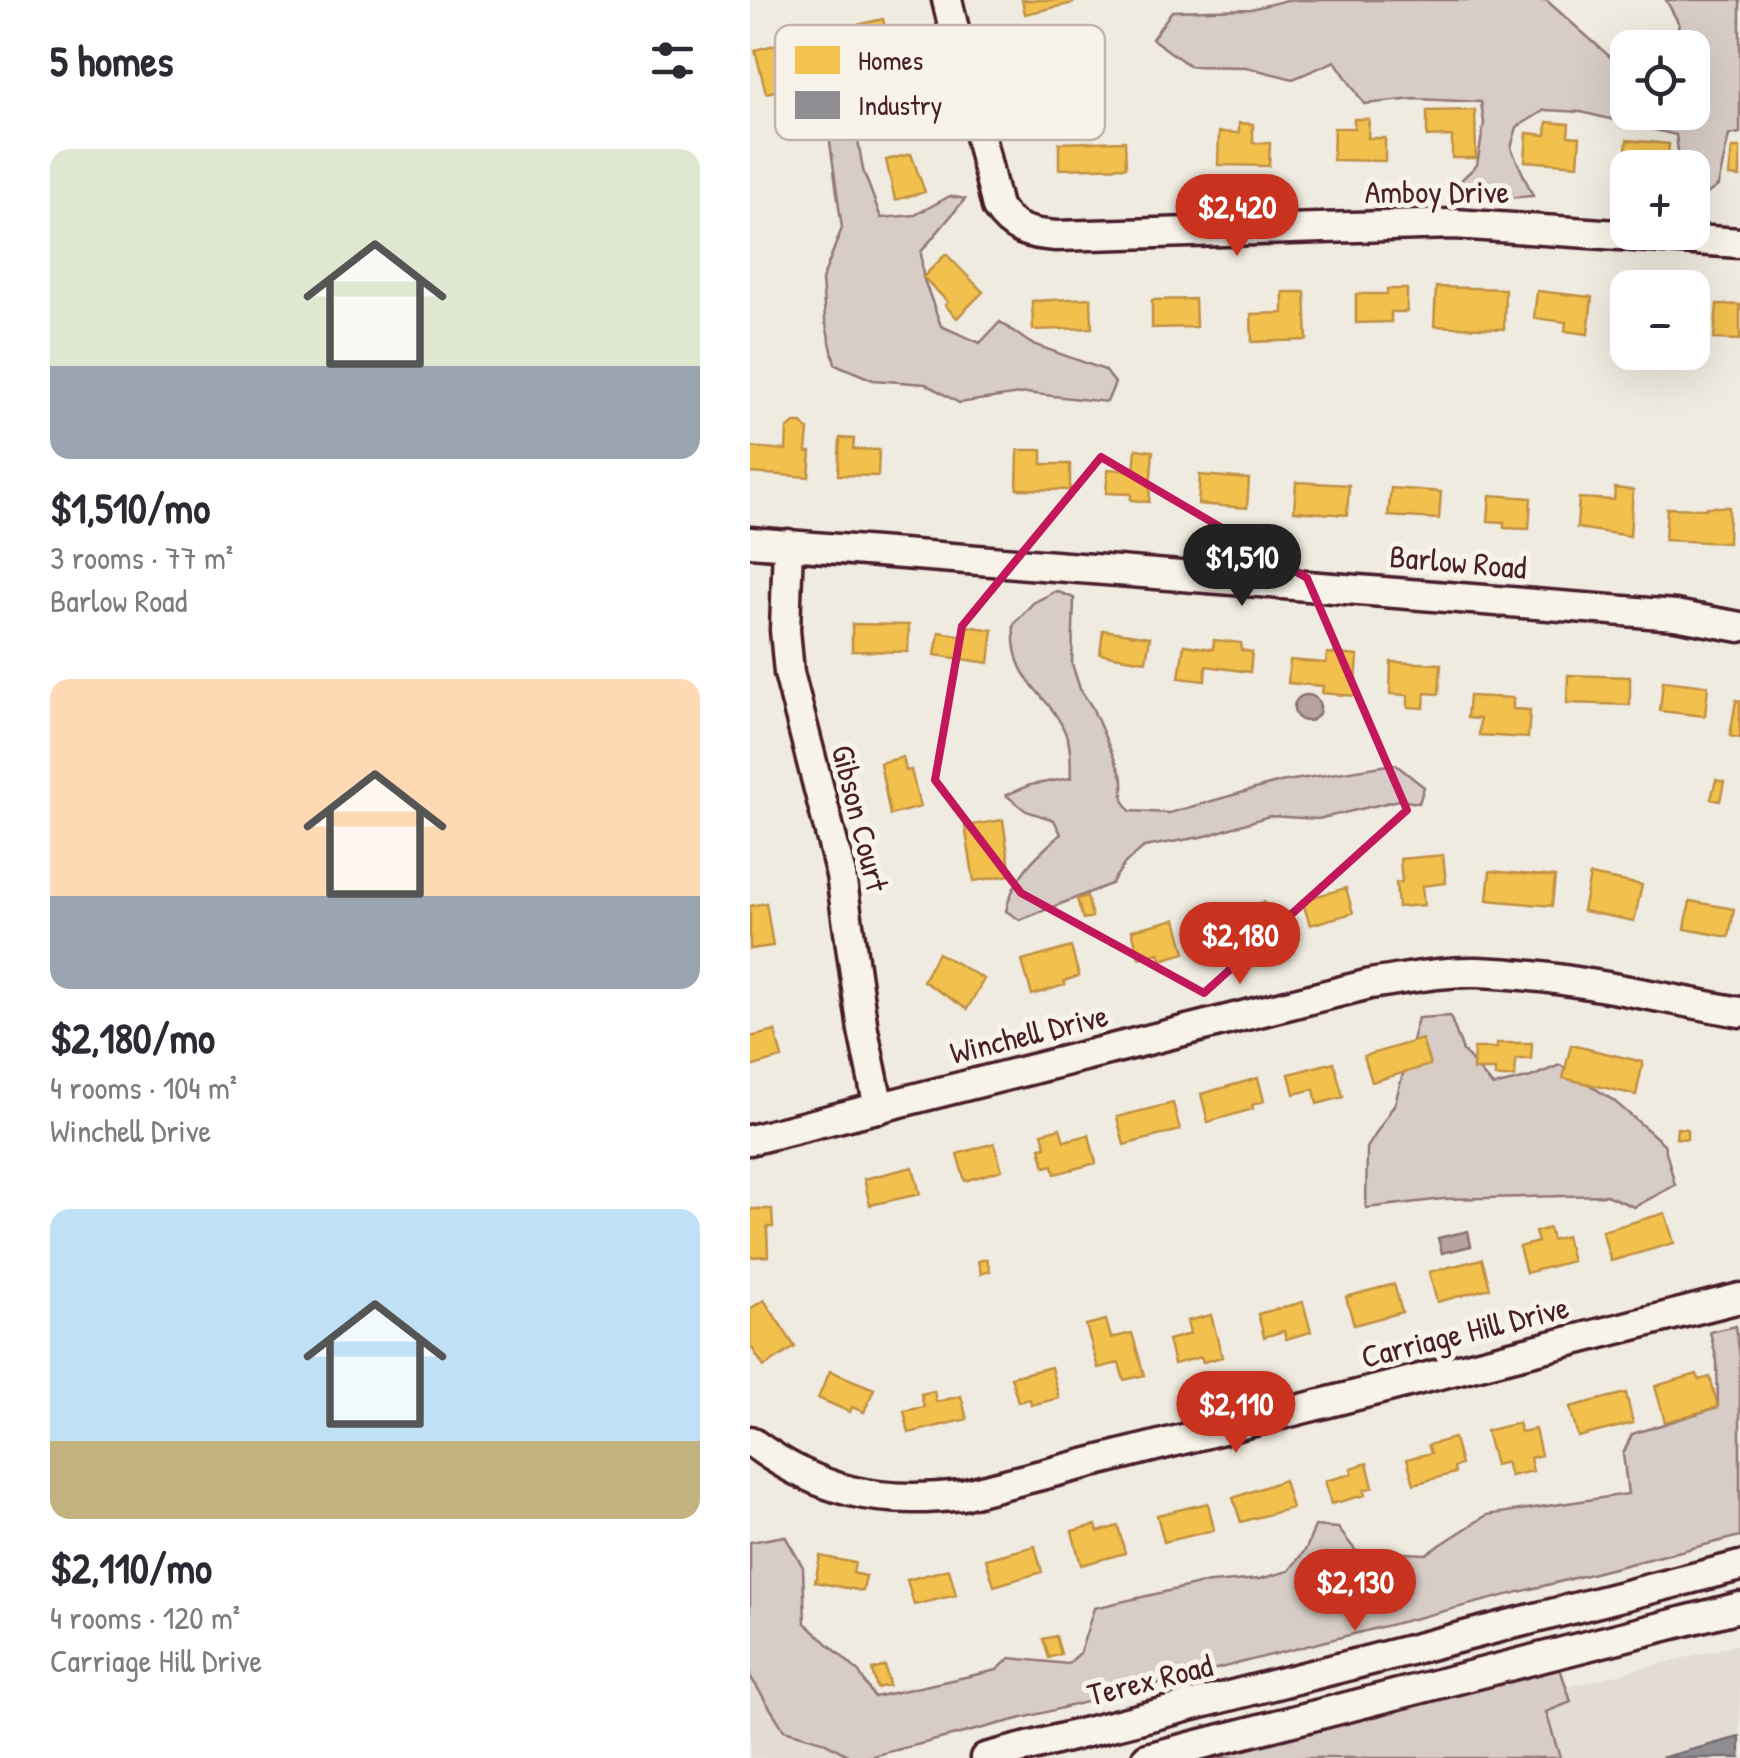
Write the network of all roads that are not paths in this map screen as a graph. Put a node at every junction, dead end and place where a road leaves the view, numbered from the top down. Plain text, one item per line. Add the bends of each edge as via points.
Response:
1 (947, 0) edge
2 (953, 25) edge
3 (981, 140) edge
4 (1740, 243) edge
5 (750, 542) edge
6 (788, 544) junction
7 (1740, 627) edge
8 (1740, 1012) edge
9 (879, 1108) junction
10 (750, 1140) edge
11 (1740, 1298) edge
12 (750, 1440) edge
13 (1740, 1566) edge
14 (1740, 1607) edge
15 (1558, 1613) junction
16 (1568, 1651) junction
17 (985, 1758) edge
18 (1147, 1758) edge

1 - 2 street, Amboy Drive
3 - 4 street, Amboy Drive via 997,207 1028,234 1454,224
5 - 6 street, Barlow Road
6 - 7 street, Barlow Road via 1675,615
6 - 9 street, Gibson Court via 789,673 842,875
8 - 9 street, Winchell Drive via 1563,981 1435,974 1370,984
9 - 10 street, Winchell Drive
11 - 12 street, Carriage Hill Drive via 962,1495 901,1500 863,1494 807,1478
13 - 15 street, Terex Road
14 - 16 street
15 - 16 street
15 - 17 street, Terex Road
16 - 18 street

